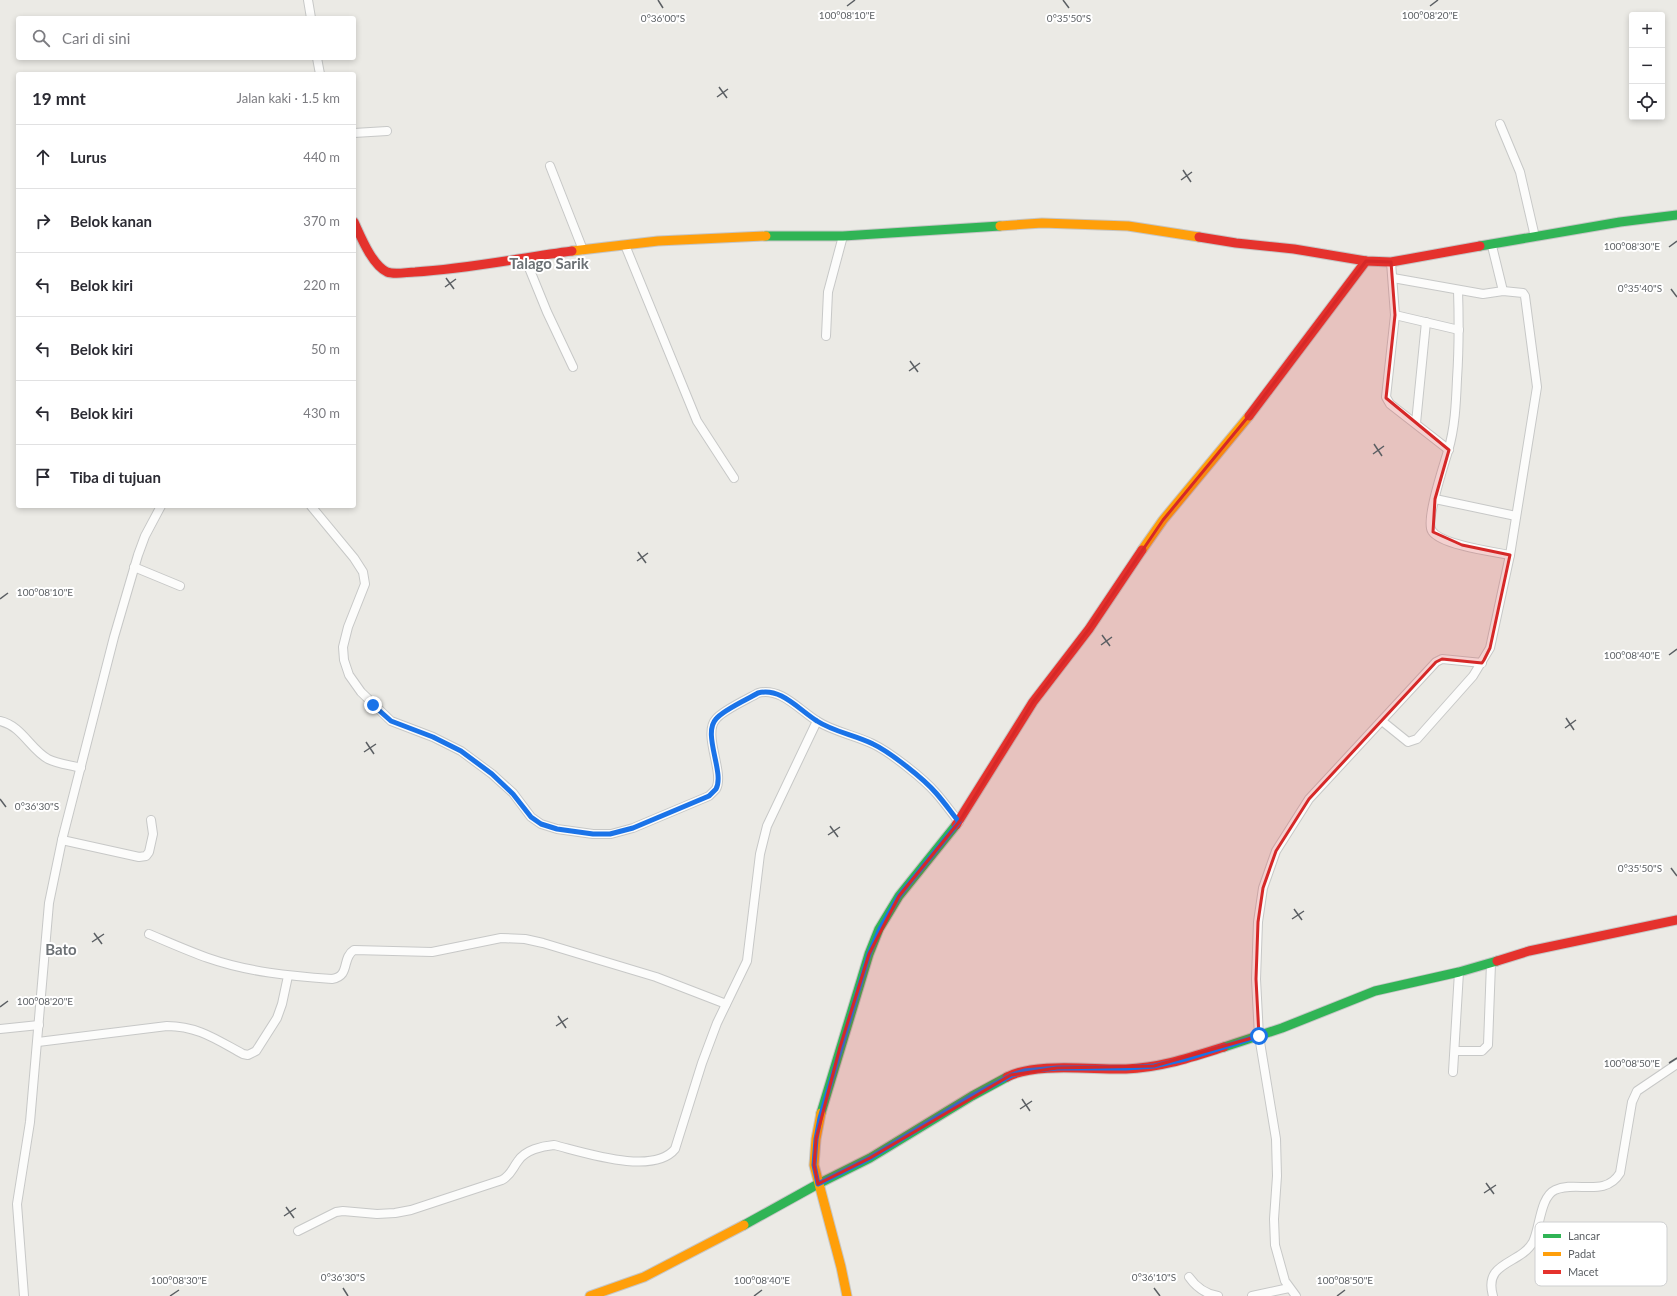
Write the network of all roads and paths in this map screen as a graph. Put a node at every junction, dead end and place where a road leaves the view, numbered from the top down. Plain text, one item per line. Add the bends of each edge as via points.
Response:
1 (308, 0) edge
2 (311, 16) edge
3 (317, 60) edge
4 (320, 72) edge
5 (1500, 124) dead end
6 (387, 131) dead end
7 (356, 133) edge
8 (550, 166) dead end
9 (1677, 216) edge
10 (356, 226) edge
11 (843, 236) junction
12 (1535, 237) junction
13 (625, 245) junction
14 (1492, 246) junction
15 (583, 250) junction
16 (525, 258) junction
17 (1366, 261) junction
18 (1391, 262) junction
19 (1393, 278) junction
20 (1458, 290) junction
21 (1503, 291) junction
22 (1395, 316) junction
23 (1426, 322) junction
24 (1459, 330) junction
25 (826, 336) dead end
26 (573, 367) dead end
27 (1416, 423) junction
28 (1449, 450) junction
29 (734, 478) dead end
30 (1434, 499) junction
31 (160, 508) edge
32 (313, 508) edge
33 (1516, 516) junction
34 (1510, 555) junction
35 (134, 567) junction
36 (180, 586) dead end
37 (1482, 662) junction
38 (1382, 720) junction
39 (817, 721) junction
40 (0, 722) edge
41 (81, 768) junction
42 (151, 820) dead end
43 (959, 822) junction
44 (62, 840) junction
45 (1677, 920) edge
46 (149, 934) dead end
47 (1491, 963) junction
48 (1459, 972) junction
49 (288, 976) junction
50 (726, 1004) junction
51 (39, 1024) junction
52 (0, 1029) edge
53 (1259, 1036) junction
54 (38, 1042) junction
55 (1455, 1051) junction
56 (1677, 1064) edge
57 (1453, 1072) dead end
58 (818, 1184) junction
59 (1539, 1222) edge
60 (298, 1231) dead end
61 (1535, 1236) edge
62 (1190, 1277) dead end
63 (1290, 1288) junction
64 (24, 1296) edge
65 (590, 1296) edge
66 (847, 1296) edge
67 (1218, 1296) edge
68 (1252, 1296) edge
69 (1296, 1296) edge
70 (1493, 1296) edge

1 - 2 street
3 - 4 street
5 - 12 street via 1520,172
6 - 7 street
8 - 15 street
9 - 12 street via 1620,222
10 - 16 street via 378,265 388,272 432,271
11 - 13 street via 761,236
11 - 17 street via 1036,223 1128,226
11 - 25 street via 828,292
12 - 14 street
13 - 15 street
13 - 29 street via 697,421
14 - 18 street
14 - 21 street
15 - 16 street
16 - 26 street via 546,312
17 - 18 street
17 - 43 street via 1252,412 1163,520 1089,629 1033,702
18 - 19 street
19 - 20 street
19 - 22 street
20 - 21 street via 1488,295
20 - 24 street
21 - 33 street via 1521,292 1525,296 1537,380
22 - 23 street
22 - 27 street via 1386,397 1390,404
23 - 24 street
23 - 27 street
24 - 28 street via 1456,403
27 - 28 street
28 - 30 street
30 - 33 street
30 - 34 street via 1431,527 1435,534 1462,545
31 - 35 street via 145,536
32 - 39 street via 363,572 365,584 343,647 344,660 361,692 391,721 433,737 474,760 513,794 531,817 541,824 557,829 610,834 633,828 709,796 718,781 712,726 716,719 758,693 777,693
33 - 34 street
34 - 37 street via 1490,648
35 - 36 street
35 - 41 street
37 - 38 street via 1442,659 1436,662
37 - 38 street via 1473,676 1417,739 1408,742
38 - 53 street via 1310,800 1276,851 1262,888 1258,922 1256,979
39 - 43 street via 882,749 929,785
39 - 50 street via 767,826 760,854 749,954
40 - 41 street via 14,727 48,759
41 - 44 street
42 - 44 street via 153,834 150,852 142,857
43 - 58 street via 899,896 869,954 820,1118 814,1165
44 - 51 street via 46,922
45 - 47 street via 1529,951
46 - 49 street via 209,958
47 - 48 street
47 - 55 street via 1488,1045 1482,1051
48 - 53 street via 1375,992
48 - 55 street
49 - 50 street via 336,978 343,974 348,955 354,950 432,952 511,938 543,942 656,977
49 - 54 street via 277,1018 256,1051 248,1055 202,1032 167,1026
50 - 60 street via 702,1063 675,1149 666,1157 660,1160 630,1161 547,1145 526,1153 511,1174 502,1180 411,1210 377,1214 336,1212
51 - 52 street
51 - 54 street
53 - 58 street via 1154,1066 1057,1068 1024,1071 1012,1075 972,1096 870,1158
53 - 63 street via 1276,1139 1275,1245 1280,1268
54 - 64 street via 30,1122 17,1204
55 - 57 street
56 - 59 street via 1637,1091 1632,1102 1620,1173 1616,1180 1608,1185 1556,1190 1548,1195
58 - 65 street via 644,1277
58 - 66 street
61 - 70 street via 1528,1248 1496,1271 1491,1284
62 - 67 street via 1196,1286
63 - 68 street
63 - 69 street

